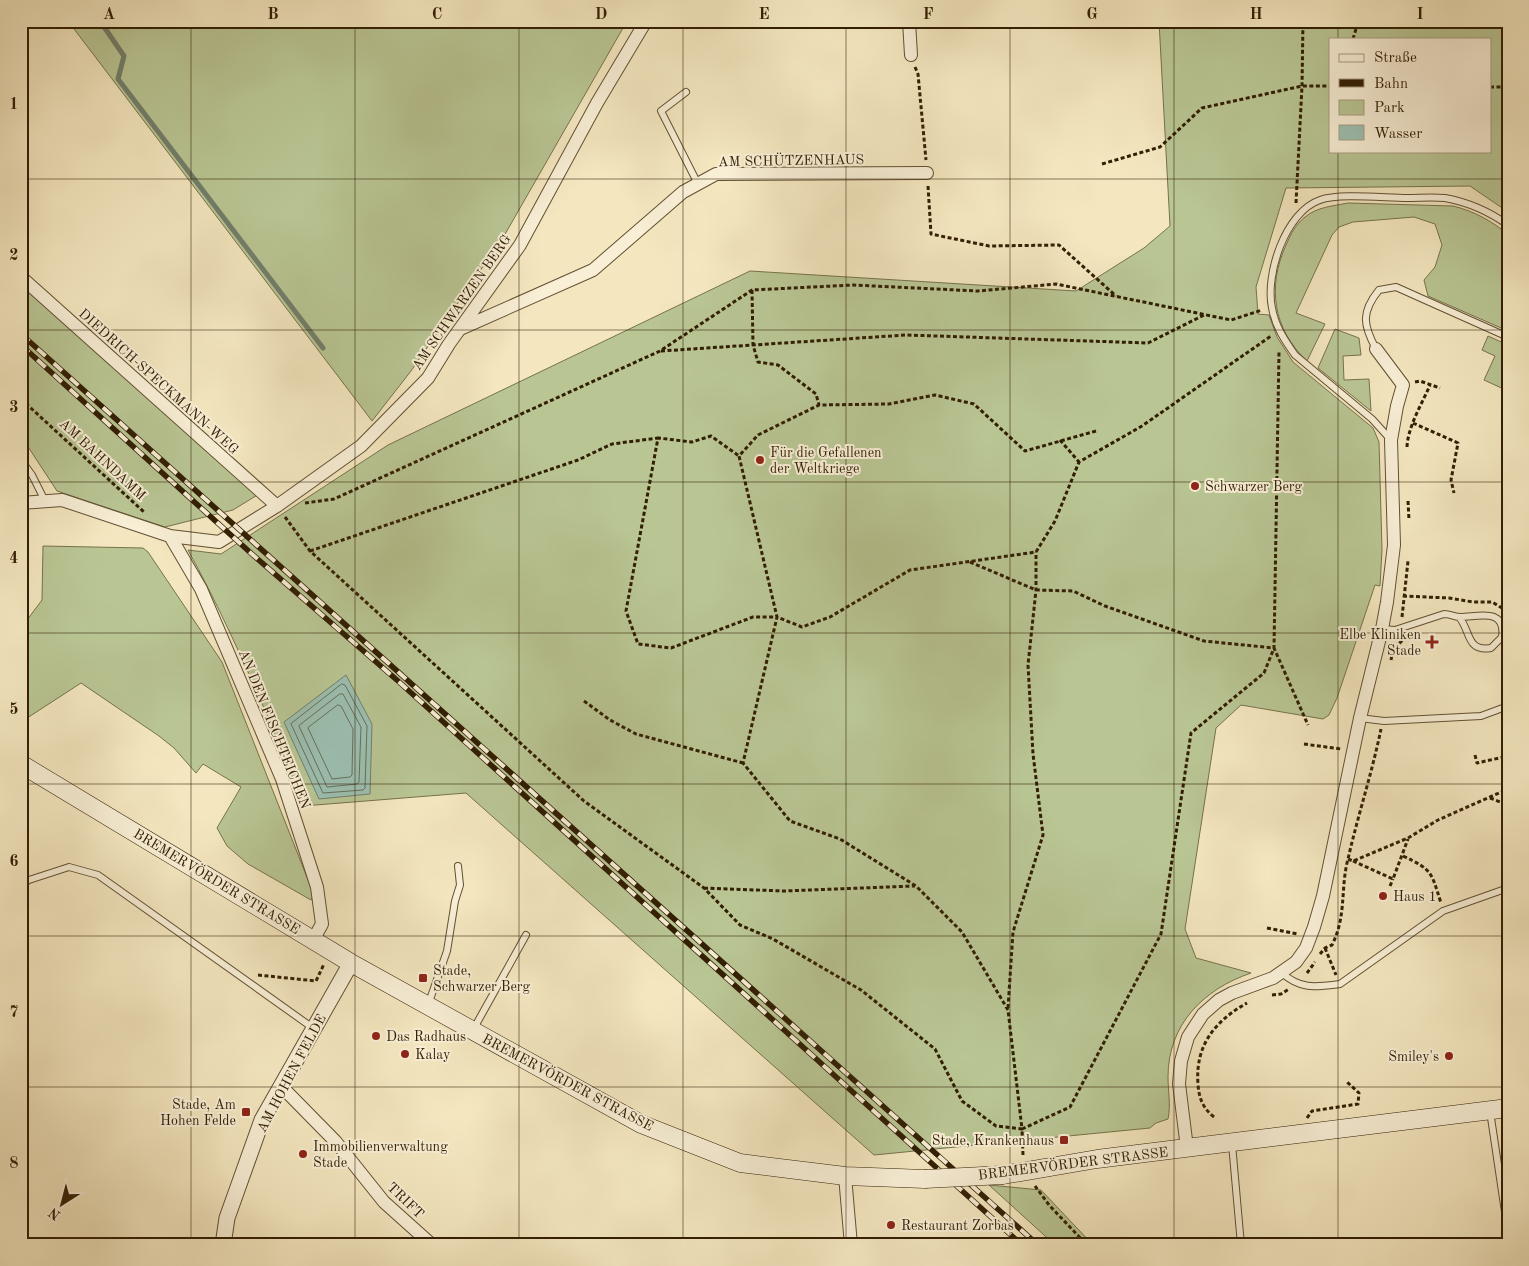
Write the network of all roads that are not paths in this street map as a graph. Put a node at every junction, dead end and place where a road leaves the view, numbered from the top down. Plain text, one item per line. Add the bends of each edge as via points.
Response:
1 (646, 21) edge
2 (909, 21) edge
3 (911, 55) road end
4 (686, 92) dead end
5 (927, 173) road end
6 (698, 184) junction
7 (1508, 225) edge
8 (21, 277) edge
9 (460, 328) junction
10 (1506, 336) edge
11 (1508, 342) edge
12 (1376, 349) joint
13 (1391, 440) junction
14 (21, 460) edge
15 (45, 501) junction
16 (21, 503) edge
17 (277, 506) junction
18 (170, 536) junction
19 (1459, 617) junction
20 (1382, 629) junction
21 (1508, 706) edge
22 (1360, 718) junction
23 (21, 764) edge
24 (458, 866) dead end
25 (21, 885) edge
26 (1508, 888) edge
27 (526, 935) dead end
28 (313, 940) junction
29 (352, 964) junction
30 (1282, 973) junction
31 (428, 1006) junction
32 (314, 1029) junction
33 (473, 1031) junction
34 (281, 1086) junction
35 (1508, 1108) edge
36 (1490, 1110) junction
37 (1232, 1142) junction
38 (1187, 1148) junction
39 (845, 1176) junction
40 (1508, 1232) edge
41 (223, 1245) edge
42 (432, 1245) edge
43 (851, 1245) edge
44 (1241, 1245) edge

1 - 9 street, AM SCHWARZEN BERG via 597,103 520,245
2 - 3 street
4 - 6 lane via 661,111
5 - 6 street, AM SCHÜTZENHAUS via 716,174
6 - 9 street, AM SCHÜTZENHAUS via 683,192 593,270
7 - 13 lane via 1474,207 1445,198 1346,197 1320,200 1308,207 1295,219 1284,238 1271,284 1272,307 1286,344 1295,356 1372,419
8 - 17 street, DIEDRICH-SPECKMANN-WEG
9 - 17 street, AM SCHWARZEN BERG via 428,378 361,446
10 - 11 lane
10 - 12 lane via 1391,287 1379,290 1365,318
12 - 13 street via 1403,385
13 - 20 street via 1394,545
14 - 15 lane
15 - 16 street, AM SCHWARZEN BERG
15 - 18 street, AM SCHWARZEN BERG via 62,500
17 - 18 street, AM SCHWARZEN BERG via 219,542
18 - 28 street, AN DEN FISCHTEICHEN via 201,589 282,779 317,887 322,924
19 - 19 lane via 1475,646 1491,648 1502,638 1501,624 1490,615
19 - 20 lane via 1444,614 1395,630
20 - 22 street
21 - 22 lane via 1481,716 1384,721
22 - 30 street via 1311,937 1302,955
23 - 28 main road, BREMERVÖRDER STRASSE
24 - 31 lane via 460,885 447,951
25 - 32 lane via 69,867 98,875
26 - 30 lane via 1443,911 1340,984 1304,986
27 - 33 lane
28 - 29 main road, BREMERVÖRDER STRASSE
29 - 31 main road, BREMERVÖRDER STRASSE
29 - 32 street, AM HOHEN FELDE
30 - 38 street via 1219,1000 1203,1014 1188,1037 1179,1084
31 - 33 main road, BREMERVÖRDER STRASSE
32 - 34 street, AM HOHEN FELDE
33 - 39 main road, BREMERVÖRDER STRASSE via 641,1124 731,1160
34 - 41 street, AM HOHEN FELDE via 262,1120 227,1218
34 - 42 street, TRIFT via 336,1142 384,1202
35 - 36 main road, BREMERVÖRDER STRASSE
36 - 37 main road, BREMERVÖRDER STRASSE
36 - 40 lane
37 - 38 main road, BREMERVÖRDER STRASSE
37 - 44 lane
38 - 39 main road, BREMERVÖRDER STRASSE, bridge via 1003,1175 925,1179
39 - 43 street

